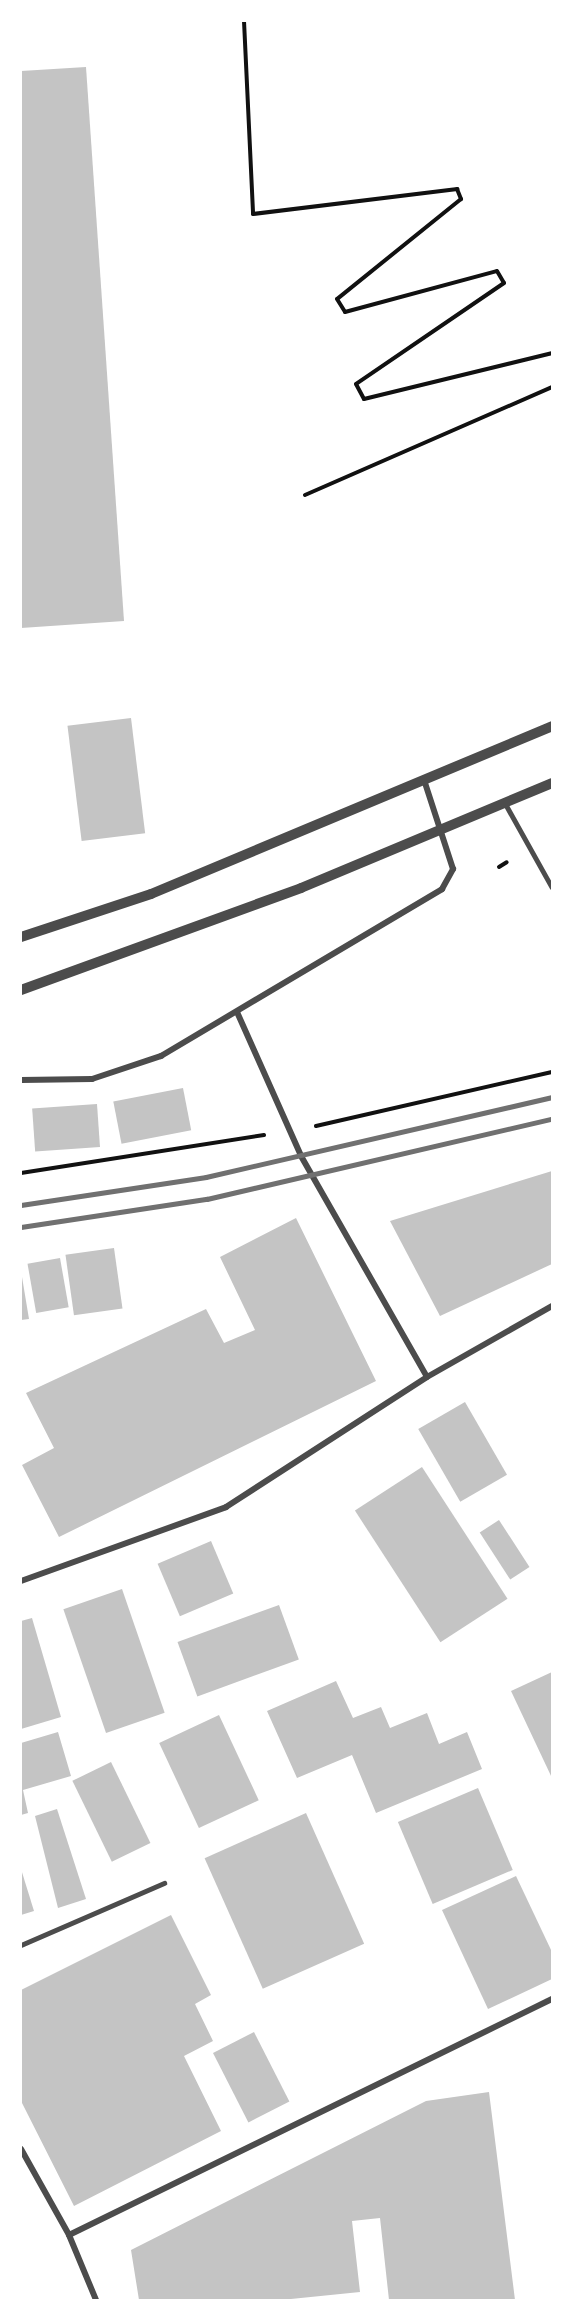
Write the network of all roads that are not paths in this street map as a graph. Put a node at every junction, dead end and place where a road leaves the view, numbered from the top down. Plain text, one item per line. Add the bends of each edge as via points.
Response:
1 (552, 726) edge
2 (424, 780) junction
3 (552, 783) edge
4 (505, 803) junction
5 (444, 830) junction
6 (552, 887) edge
7 (21, 937) edge
8 (21, 990) edge
9 (237, 1012) junction
10 (21, 1080) edge
11 (552, 1306) edge
12 (427, 1377) junction
13 (21, 1581) edge
14 (164, 1883) dead end
15 (21, 1945) edge
16 (552, 1999) edge
17 (21, 2149) edge
18 (69, 2235) junction
19 (96, 2300) edge

1 - 2 street
2 - 5 street
2 - 7 street via 151,894
3 - 4 street
4 - 5 street
4 - 6 lane
5 - 8 street via 97,967
5 - 9 street via 453,868 442,889
9 - 10 street via 129,1071 92,1079
9 - 12 street via 289,1132
11 - 12 street
12 - 13 street via 226,1507
14 - 15 lane
16 - 18 street
17 - 18 street
18 - 19 street

